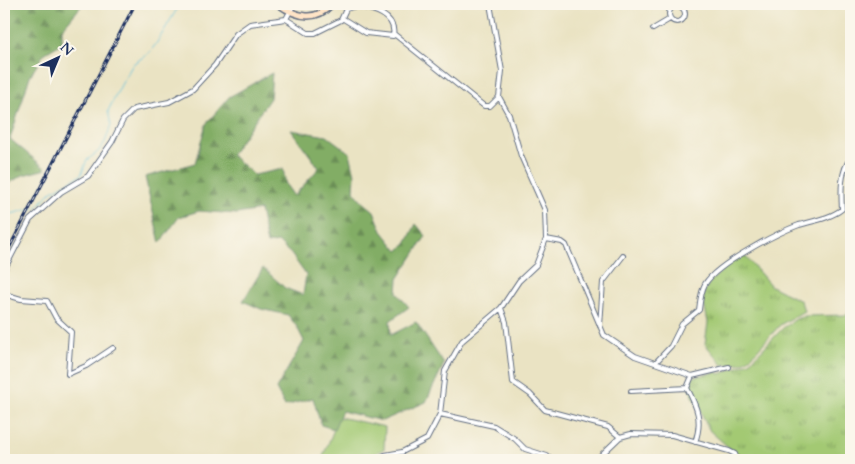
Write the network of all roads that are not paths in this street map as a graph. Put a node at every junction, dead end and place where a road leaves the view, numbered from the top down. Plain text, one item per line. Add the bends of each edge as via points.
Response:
1 (278, 4) edge
2 (294, 4) edge
3 (332, 4) edge
4 (490, 4) edge
5 (668, 4) edge
6 (840, 4) edge
7 (355, 5) edge
8 (673, 6) edge
9 (851, 7) edge
10 (289, 12) junction
11 (342, 18) junction
12 (670, 18) junction
13 (286, 19) junction
14 (654, 29) dead end
15 (394, 34) junction
16 (499, 97) junction
17 (851, 158) edge
18 (546, 239) junction
19 (623, 256) dead end
20 (4, 270) edge
21 (4, 294) edge
22 (501, 308) junction
23 (600, 328) junction
24 (113, 348) dead end
25 (656, 362) junction
26 (730, 367) dead end
27 (692, 376) junction
28 (688, 388) junction
29 (631, 391) dead end
30 (440, 414) junction
31 (620, 437) junction
32 (695, 442) junction
33 (375, 460) edge
34 (552, 460) edge
35 (596, 460) edge
36 (737, 460) edge

1 - 10 main road
2 - 10 street
3 - 10 main road via 321,13 310,16
4 - 16 street via 502,70
5 - 8 street
6 - 9 street
7 - 11 street via 346,9
7 - 15 street via 384,14
8 - 12 street
8 - 12 street via 683,10 684,18 677,22
10 - 13 street
11 - 13 street via 315,33 308,33
11 - 15 street via 366,33 379,36
12 - 14 street
13 - 20 street via 250,24 236,34 215,65 193,89 169,102 134,109 119,125 112,142 88,176 61,192 30,220
15 - 16 street via 484,106 490,106
16 - 18 street via 545,210
17 - 25 street via 847,162 841,189 842,209 780,234 733,259 706,283 699,310 682,324 671,346
18 - 22 street via 536,265 519,281
18 - 23 street via 566,245
19 - 23 street via 603,282
21 - 24 street via 47,301 56,318 71,332 68,374
22 - 30 street via 467,335 455,353 445,371
22 - 31 street via 506,322 513,382 545,410 608,427
23 - 25 street via 611,341 635,356
25 - 27 street
26 - 27 street
27 - 28 street
28 - 29 street
28 - 32 street via 700,422
30 - 33 street via 427,439 402,452
30 - 34 street via 494,426 525,449
31 - 32 street via 663,434
31 - 35 street
32 - 36 street via 729,451

